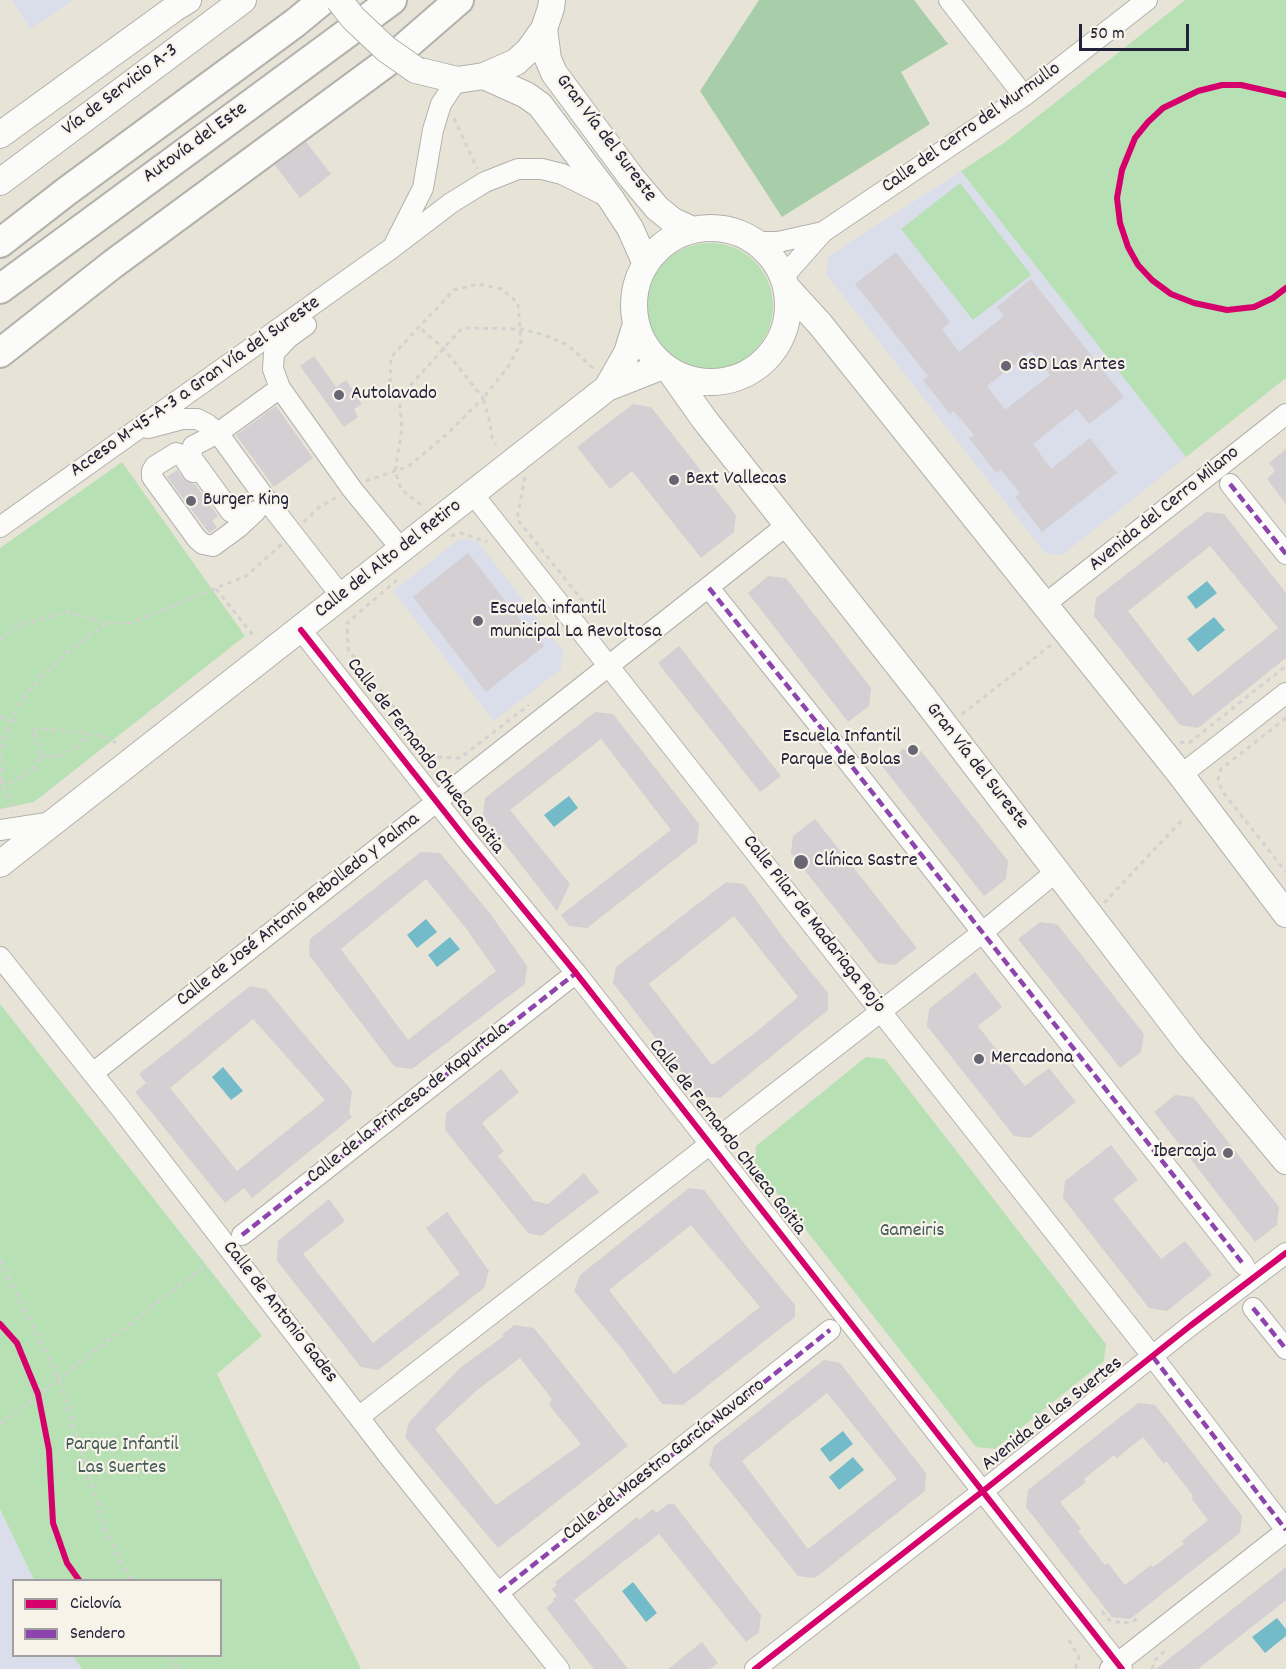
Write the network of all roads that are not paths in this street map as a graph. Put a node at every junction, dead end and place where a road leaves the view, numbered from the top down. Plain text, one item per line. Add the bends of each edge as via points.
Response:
1 (243, 0) edge
2 (323, 0) edge
3 (339, 0) edge
4 (392, 0) edge
5 (459, 0) edge
6 (552, 0) edge
7 (949, 0) edge
8 (1147, 0) edge
9 (181, 3) edge
10 (544, 28) junction
11 (484, 76) junction
12 (457, 80) junction
13 (1024, 96) junction
14 (0, 135) edge
15 (0, 182) edge
16 (611, 199) junction
17 (693, 230) junction
18 (823, 232) junction
19 (757, 242) junction
20 (0, 243) edge
21 (392, 248) junction
22 (646, 264) junction
23 (363, 269) junction
24 (785, 283) junction
25 (0, 289) edge
26 (636, 324) junction
27 (0, 353) edge
28 (666, 368) junction
29 (600, 379) junction
30 (280, 388) junction
31 (1286, 414) edge
32 (134, 432) junction
33 (218, 433) junction
34 (1230, 484) dead end
35 (210, 485) junction
36 (473, 494) junction
37 (268, 502) junction
38 (249, 517) junction
39 (787, 525) junction
40 (0, 527) edge
41 (402, 549) junction
42 (1286, 554) edge
43 (709, 588) junction
44 (342, 597) junction
45 (1044, 605) junction
46 (301, 630) junction
47 (609, 666) junction
48 (1286, 693) edge
49 (1181, 776) junction
50 (436, 802) junction
51 (55, 821) junction
52 (7, 823) edge
53 (0, 864) edge
54 (1057, 871) junction
55 (1286, 914) edge
56 (983, 932) junction
57 (0, 957) edge
58 (576, 973) junction
59 (881, 1012) junction
60 (93, 1073) junction
61 (710, 1144) junction
62 (1286, 1161) edge
63 (242, 1235) dead end
64 (1286, 1253) edge
65 (1244, 1265) dead end
66 (1252, 1308) dead end
67 (830, 1330) dead end
68 (1286, 1349) edge
69 (1153, 1357) junction
70 (360, 1416) junction
71 (983, 1491) junction
72 (1286, 1531) edge
73 (499, 1592) junction
74 (1117, 1667) edge
75 (559, 1669) edge
76 (755, 1669) edge

1 - 15 main road, Vía de Servicio A-3
2 - 20 highway, Autovía del Este
3 - 12 main road, bridge via 386,49 416,70
4 - 25 highway, Autovía del Este
5 - 27 highway via 391,59 113,264
6 - 10 main road
7 - 13 street
8 - 13 street, Calle del Cerro del Murmullo
9 - 14 main road
10 - 11 main road via 530,50 516,62
10 - 17 main road, Gran Vía del Sureste via 554,73 596,130 657,208
11 - 12 main road
11 - 16 main road, Gran Vía del Sureste via 540,105
12 - 21 street via 441,104 423,188
13 - 18 street, Calle del Cerro del Murmullo
16 - 21 street, Acceso M-45-A-3 a Gran Vía del Sureste via 562,174 542,169 518,170 485,182
16 - 22 main road, Gran Vía del Sureste
17 - 19 main road via 715,227
17 - 22 main road via 658,248
18 - 19 street, Calle del Cerro del Murmullo via 778,242
18 - 24 street, Calle del Cerro del Murmullo
19 - 24 main road via 773,258
21 - 23 street, Acceso M-45-A-3 a Gran Vía del Sureste
22 - 26 main road via 637,283
23 - 30 street via 348,294 288,338 274,353 273,369
23 - 32 street, Acceso M-45-A-3 a Gran Vía del Sureste
24 - 28 main road via 788,311 783,333 772,353 756,369 735,379 713,382 690,380
24 - 45 main road
26 - 28 main road via 646,347
26 - 29 main road, Calle del Alto del Retiro via 627,353
28 - 29 main road, Calle del Alto del Retiro
28 - 39 main road, Gran Vía del Sureste
29 - 36 main road, Calle del Alto del Retiro
30 - 33 street
30 - 41 street via 352,489
31 - 45 street, Avenida del Cerro Milano
32 - 33 street via 182,419 197,419
32 - 40 street, Acceso M-45-A-3 a Gran Vía del Sureste
33 - 35 street via 193,446 191,457
33 - 37 street
34 - 42 street
35 - 38 street via 231,512
35 - 38 street via 199,480 182,455 176,453 152,471 152,477 203,544 213,546
36 - 41 main road, Calle del Alto del Retiro
36 - 47 street, Calle Pilar de Madariaga Rojo
37 - 38 street
37 - 44 street
39 - 43 street, Calle de José Antonio Rebolledo y Palma
39 - 54 main road, Gran Vía del Sureste
41 - 44 main road, Calle del Alto del Retiro
43 - 47 street, Calle de José Antonio Rebolledo y Palma
43 - 56 street
44 - 46 main road, Calle del Alto del Retiro
45 - 49 main road
46 - 50 street, Calle de Fernando Chueca Goitia
46 - 51 main road, Calle del Alto del Retiro
47 - 50 street, Calle de José Antonio Rebolledo y Palma
47 - 59 street, Calle Pilar de Madariaga Rojo
48 - 49 street
49 - 55 main road
50 - 58 street, Calle de Fernando Chueca Goitia
50 - 60 street, Calle de José Antonio Rebolledo y Palma
51 - 52 street
51 - 53 main road, Calle del Alto del Retiro
54 - 56 street
54 - 62 main road, Gran Vía del Sureste via 1190,1046
56 - 59 street
56 - 65 street
57 - 60 street, Calle de Antonio Gades
58 - 61 street, Calle de Fernando Chueca Goitia
58 - 63 street, Calle de la Princesa de Kapurtala
59 - 61 street
59 - 69 street, Calle Pilar de Madariaga Rojo
60 - 70 street, Calle de Antonio Gades
61 - 70 street
61 - 71 street, Calle de Fernando Chueca Goitia
64 - 69 street, Avenida de las Suertes
66 - 68 street
67 - 73 street, Calle del Maestro García Navarro
69 - 71 street, Avenida de las Suertes
69 - 72 street, Calle Pilar de Madariaga Rojo
70 - 73 street, Calle de Antonio Gades
71 - 74 street, Calle de Fernando Chueca Goitia
71 - 76 street, Avenida de las Suertes
72 - 74 street
73 - 75 street, Calle de Antonio Gades

